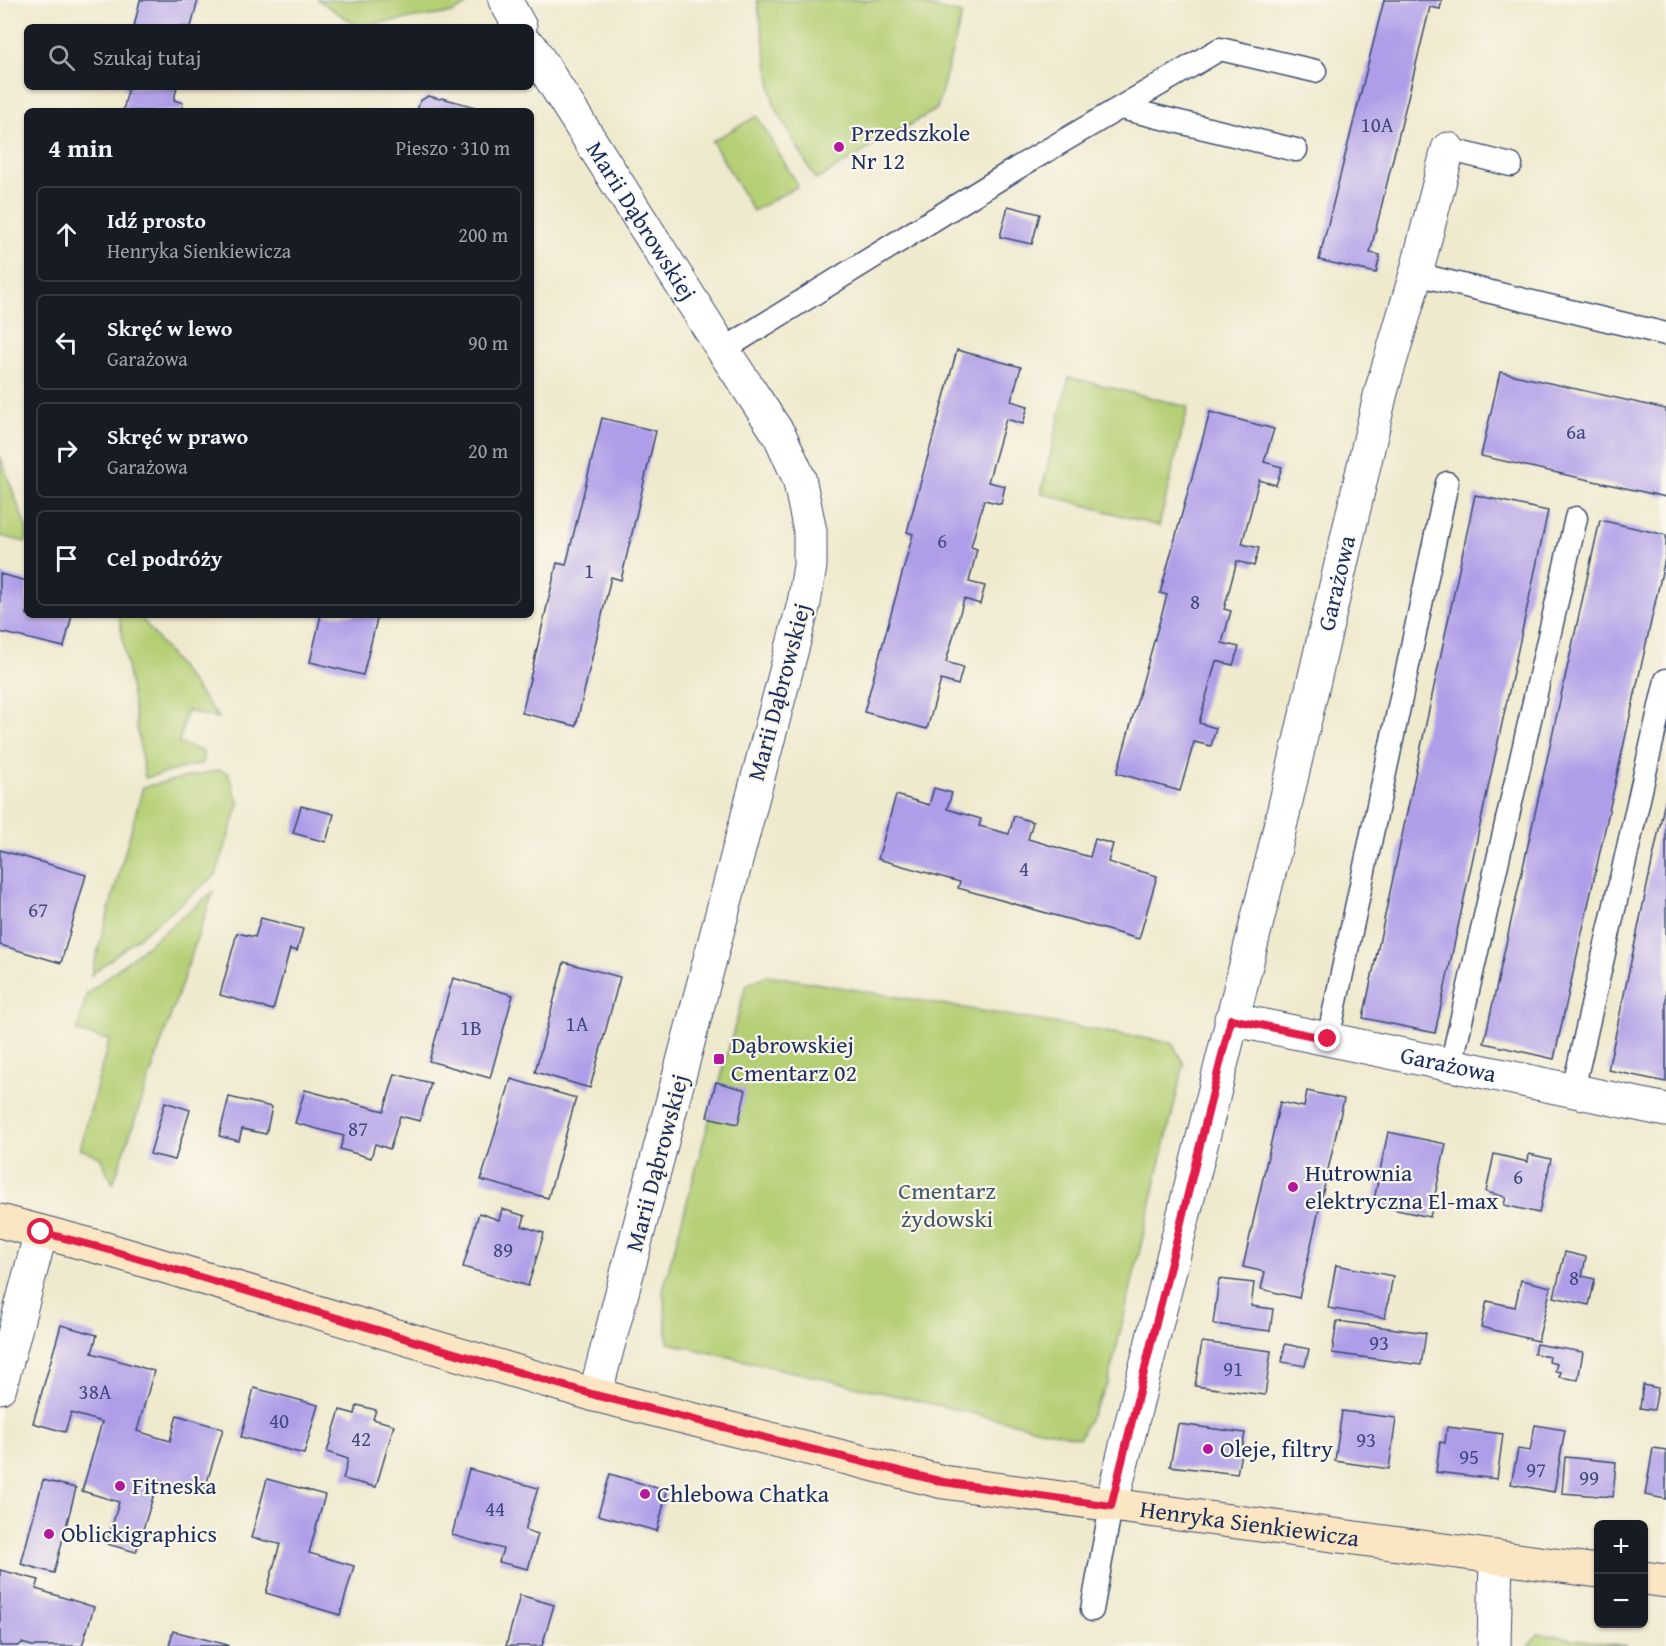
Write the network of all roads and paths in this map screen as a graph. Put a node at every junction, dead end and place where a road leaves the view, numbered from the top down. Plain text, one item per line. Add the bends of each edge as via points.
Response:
1 (505, 0) edge
2 (518, 24) edge
3 (534, 52) edge
4 (1315, 72) dead end
5 (1121, 108) junction
6 (1448, 148) joint
7 (1296, 150) dead end
8 (1511, 165) dead end
9 (1416, 274) junction
10 (1666, 334) edge
11 (723, 350) junction
12 (1447, 483) dead end
13 (1576, 518) dead end
14 (1666, 680) edge
15 (1231, 1019) junction
16 (1328, 1039) junction
17 (1451, 1065) junction
18 (1573, 1090) junction
19 (1666, 1110) edge
20 (0, 1221) edge
21 (41, 1232) junction
22 (0, 1387) edge
23 (595, 1395) junction
24 (1111, 1506) junction
25 (1496, 1557) junction
26 (1594, 1570) edge
27 (1648, 1579) edge
28 (1666, 1581) edge
29 (1092, 1610) dead end
30 (1494, 1646) edge

1 - 2 street
3 - 11 street, Marii Dąbrowskiej
4 - 5 lane via 1220,49
5 - 7 lane
5 - 11 lane
6 - 8 lane
6 - 9 street, Garażowa
9 - 10 lane
9 - 15 street, Garażowa via 1381,392 1273,857
11 - 23 street, Marii Dąbrowskiej via 780,435 799,478 810,531 810,566 804,603
12 - 16 lane
13 - 17 lane
14 - 18 lane
15 - 16 street, Garażowa
15 - 24 street, Garażowa
16 - 17 street, Garażowa
17 - 18 street, Garażowa
18 - 19 street, Garażowa
20 - 21 street, Henryka Sienkiewicza
21 - 22 street
21 - 23 street, Henryka Sienkiewicza
23 - 24 street, Henryka Sienkiewicza via 943,1482
24 - 25 street, Henryka Sienkiewicza
24 - 29 lane
25 - 26 street, Henryka Sienkiewicza
25 - 30 street
27 - 28 street

